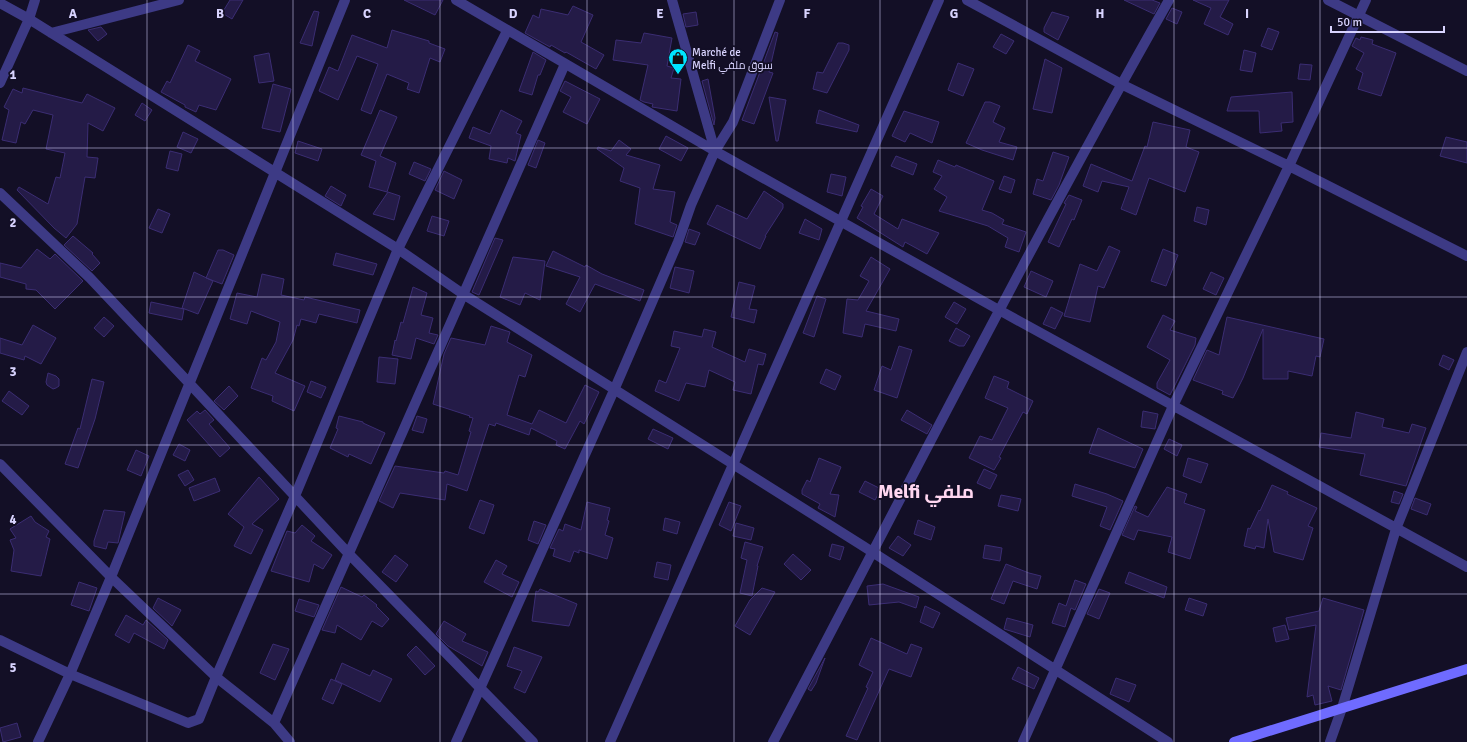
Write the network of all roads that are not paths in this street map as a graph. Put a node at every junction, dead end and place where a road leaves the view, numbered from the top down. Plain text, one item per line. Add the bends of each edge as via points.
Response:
1 (35, 0) edge
2 (179, 0) edge
3 (345, 0) edge
4 (456, 0) edge
5 (672, 0) edge
6 (780, 0) edge
7 (939, 0) edge
8 (967, 0) edge
9 (1169, 0) edge
10 (1328, 0) edge
11 (1366, 0) edge
12 (0, 3) edge
13 (1359, 16) junction
14 (29, 19) junction
15 (507, 31) junction
16 (51, 33) junction
17 (565, 64) junction
18 (1467, 71) edge
19 (0, 83) edge
20 (1121, 84) junction
21 (715, 151) junction
22 (1289, 166) junction
23 (275, 173) junction
24 (0, 193) edge
25 (841, 220) junction
26 (398, 249) junction
27 (1467, 256) edge
28 (464, 294) junction
29 (999, 310) junction
30 (1467, 352) edge
31 (190, 384) junction
32 (615, 388) junction
33 (1173, 406) junction
34 (0, 464) edge
35 (732, 464) junction
36 (295, 496) junction
37 (1396, 528) junction
38 (873, 552) junction
39 (349, 554) junction
40 (1467, 567) edge
41 (111, 577) junction
42 (0, 640) edge
43 (1467, 669) edge
44 (1056, 670) junction
45 (70, 674) junction
46 (216, 677) junction
47 (480, 688) junction
48 (1342, 708) junction
49 (274, 723) junction
50 (38, 742) edge
51 (290, 742) edge
52 (456, 742) edge
53 (533, 742) edge
54 (610, 742) edge
55 (773, 742) edge
56 (1023, 742) edge
57 (1168, 742) edge
58 (1234, 742) edge
59 (1330, 742) edge

1 - 14 street
2 - 16 street
3 - 23 street
4 - 15 street
5 - 21 street
6 - 21 street via 733,122
7 - 25 street
8 - 20 street
9 - 20 street
10 - 13 street
11 - 13 street
12 - 14 street
13 - 18 street
13 - 22 street
14 - 16 street
14 - 19 street
15 - 17 street
15 - 26 street
16 - 23 street
17 - 21 street
17 - 28 street
20 - 22 street
20 - 29 street
21 - 25 street
21 - 32 street
22 - 27 street
22 - 33 street
23 - 26 street
23 - 31 street
24 - 31 street via 90,278
25 - 29 street
25 - 35 street
26 - 28 street
26 - 36 street
28 - 32 street
28 - 39 street
29 - 33 street
29 - 38 street
30 - 37 street
31 - 36 street
31 - 41 street
32 - 35 street
32 - 47 street
33 - 37 street
33 - 44 street
34 - 41 street
35 - 38 street
35 - 54 street
36 - 39 street
36 - 46 street
37 - 40 street
37 - 48 street
38 - 44 street
38 - 55 street
39 - 47 street
39 - 49 street
41 - 45 street
41 - 46 street
42 - 45 street
43 - 48 main road
44 - 56 street
44 - 57 street
45 - 46 street via 188,723 199,719
45 - 50 street
46 - 49 street
47 - 52 street
47 - 53 street
48 - 58 main road
48 - 59 street
49 - 51 street

